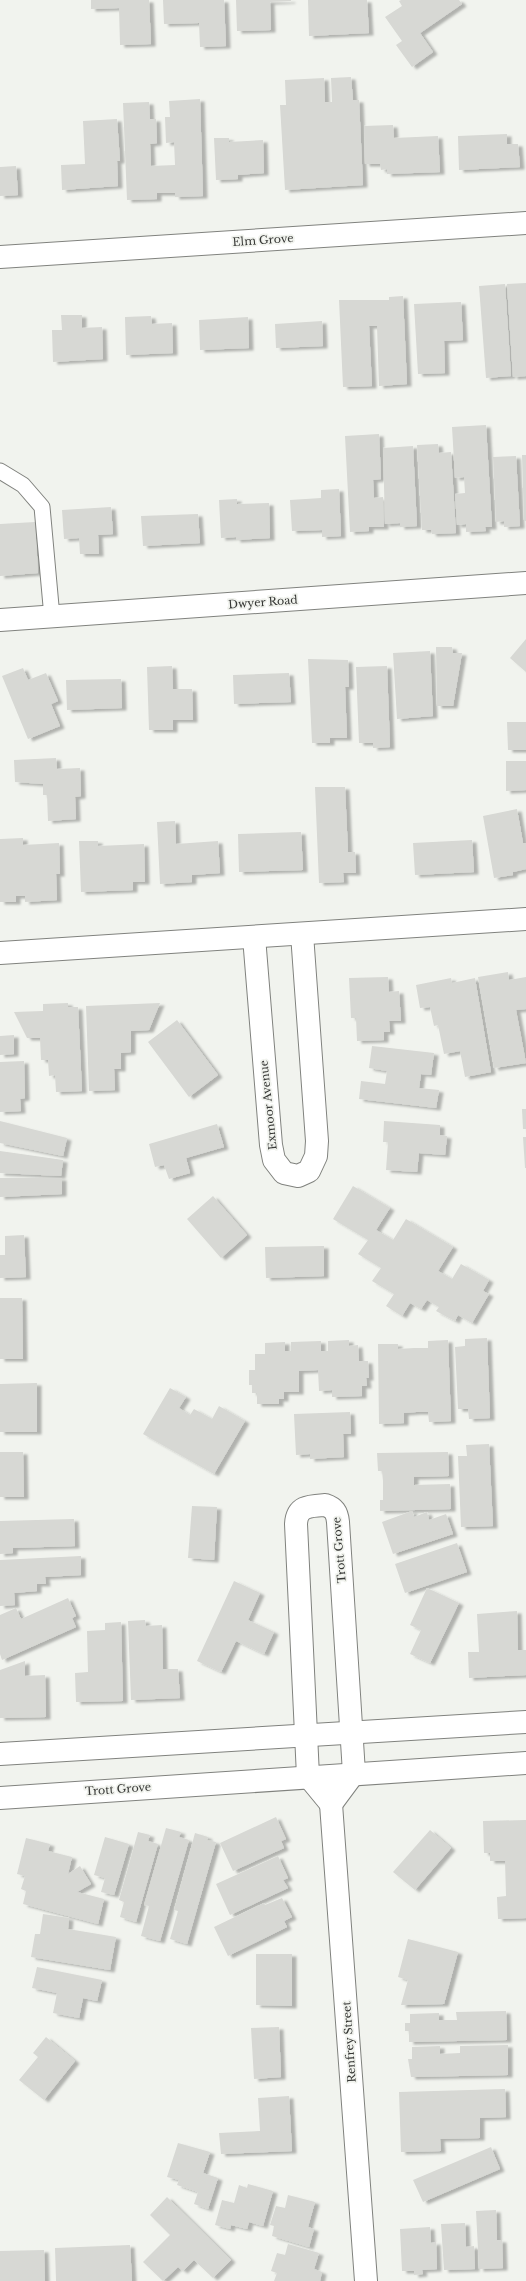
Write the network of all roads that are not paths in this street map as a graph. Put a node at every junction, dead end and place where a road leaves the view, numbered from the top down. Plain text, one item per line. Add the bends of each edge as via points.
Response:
1 (526, 223) edge
2 (0, 257) edge
3 (0, 471) edge
4 (526, 583) edge
5 (52, 617) junction
6 (0, 620) edge
7 (526, 919) edge
8 (302, 934) junction
9 (254, 937) junction
10 (0, 953) edge
11 (526, 1722) edge
12 (352, 1733) junction
13 (305, 1735) junction
14 (0, 1754) edge
15 (526, 1762) edge
16 (354, 1773) junction
17 (308, 1776) junction
18 (0, 1798) edge
19 (331, 1804) junction
20 (366, 2281) edge

1 - 2 street, Elm Grove
3 - 5 lane via 23,485 42,507
4 - 5 street, Dwyer Road
5 - 6 street, Dwyer Road
7 - 8 street
8 - 9 street
8 - 9 street, Exmoor Avenue via 317,1141 316,1156 309,1171 298,1176 284,1173 274,1160 271,1145
9 - 10 street
11 - 12 street
12 - 13 street
12 - 13 street, Trott Grove via 338,1522 337,1514 332,1507 325,1505 301,1509 296,1520
12 - 16 street, Trott Grove
13 - 14 street
13 - 17 street, Trott Grove
15 - 16 street, Trott Grove
16 - 17 street, Trott Grove
16 - 19 street
17 - 18 street, Trott Grove
17 - 19 street
19 - 20 street, Renfrey Street

